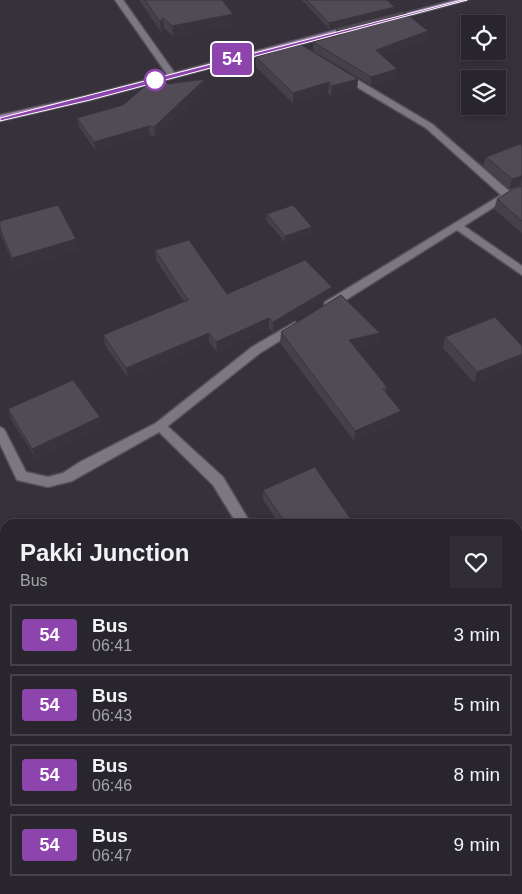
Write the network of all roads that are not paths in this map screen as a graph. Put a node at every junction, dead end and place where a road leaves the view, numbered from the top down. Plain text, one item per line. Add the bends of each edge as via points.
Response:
1 (120, 0) edge
2 (464, 0) edge
3 (383, 20) edge
4 (364, 25) edge
5 (290, 44) junction
6 (306, 53) edge
7 (331, 68) edge
8 (172, 75) junction
9 (0, 118) edge
10 (522, 190) edge
11 (507, 195) junction
12 (458, 226) junction
13 (522, 271) edge
14 (318, 312) edge
15 (303, 321) edge
16 (160, 426) junction
17 (0, 432) edge
18 (241, 519) edge

1 - 8 street
2 - 3 main road
4 - 5 main road
5 - 6 street
5 - 8 main road
7 - 11 street via 429,126
8 - 9 main road
10 - 11 street
11 - 12 street
12 - 13 street
12 - 14 street
15 - 16 street via 256,350
16 - 17 street via 67,477 48,482 22,476
16 - 18 street via 218,482

